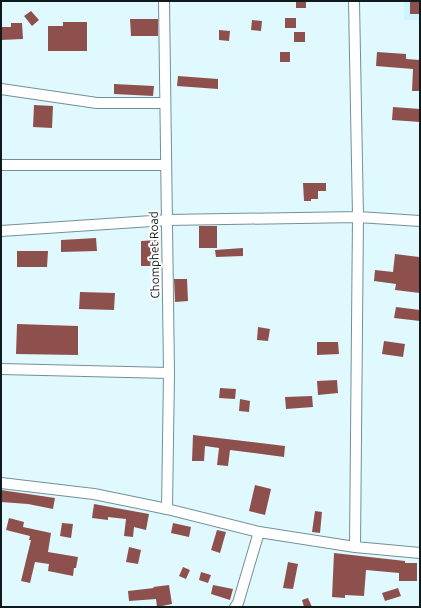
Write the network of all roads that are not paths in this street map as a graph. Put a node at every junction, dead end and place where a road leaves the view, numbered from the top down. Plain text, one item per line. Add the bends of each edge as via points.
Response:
1 (164, 1) edge
2 (354, 1) edge
3 (1, 89) edge
4 (164, 103) junction
5 (1, 165) edge
6 (166, 165) junction
7 (358, 217) junction
8 (167, 220) junction
9 (420, 221) edge
10 (1, 231) edge
11 (1, 369) edge
12 (169, 373) junction
13 (1, 483) edge
14 (167, 509) junction
15 (259, 532) junction
16 (355, 547) junction
17 (420, 553) edge
18 (235, 607) edge

1 - 4 street, Chomphet Road
2 - 7 street
3 - 4 street via 97,103
4 - 6 street, Chomphet Road
5 - 6 street
6 - 8 street, Chomphet Road
7 - 8 street
7 - 9 street
7 - 16 street
8 - 10 street
8 - 12 street, Chomphet Road
11 - 12 street
12 - 14 street, Chomphet Road
13 - 14 street via 94,494
14 - 15 street
15 - 16 street
15 - 18 street
16 - 17 street

